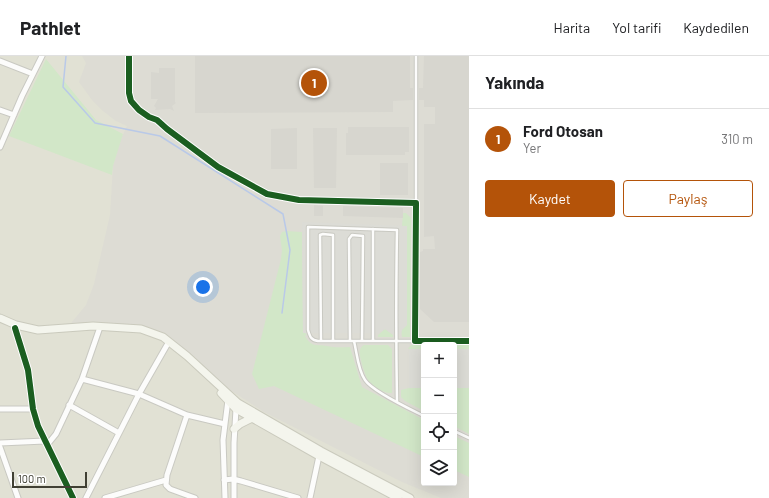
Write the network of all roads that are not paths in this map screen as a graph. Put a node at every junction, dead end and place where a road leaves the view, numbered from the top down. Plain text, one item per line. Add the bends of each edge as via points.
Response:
1 (42, 56) edge
2 (128, 56) edge
3 (416, 56) edge
4 (0, 61) edge
5 (33, 74) junction
6 (0, 110) edge
7 (14, 115) junction
8 (0, 147) edge
9 (416, 203) junction
10 (321, 228) junction
11 (329, 228) junction
12 (373, 229) junction
13 (329, 234) junction
14 (320, 236) junction
15 (0, 318) edge
16 (0, 322) edge
17 (15, 328) junction
18 (99, 330) junction
19 (321, 341) junction
20 (333, 341) junction
21 (350, 341) junction
22 (354, 341) junction
23 (362, 341) junction
24 (416, 341) junction
25 (469, 341) edge
26 (373, 342) junction
27 (396, 342) junction
28 (167, 345) junction
29 (82, 379) junction
30 (139, 394) junction
31 (228, 400) junction
32 (397, 402) junction
33 (69, 405) junction
34 (33, 409) junction
35 (236, 409) junction
36 (0, 410) edge
37 (421, 414) edge
38 (187, 416) junction
39 (252, 418) junction
40 (225, 424) junction
41 (234, 429) junction
42 (457, 432) edge
43 (119, 433) junction
44 (469, 438) edge
45 (0, 443) edge
46 (46, 443) junction
47 (0, 447) edge
48 (319, 456) junction
49 (166, 480) junction
50 (224, 480) junction
51 (233, 480) junction
52 (385, 495) edge
53 (18, 498) edge
54 (73, 498) edge
55 (86, 498) edge
56 (105, 498) edge
57 (195, 498) edge
58 (225, 498) edge
59 (234, 498) edge
60 (298, 498) edge
61 (310, 498) edge
62 (398, 498) edge
63 (410, 498) edge

1 - 5 street
2 - 9 street via 128,93 139,110 157,120 218,167 267,194 299,200
3 - 9 lane
4 - 5 street
5 - 7 street
6 - 7 street
7 - 8 street
9 - 24 street
10 - 11 lane
10 - 14 lane
10 - 19 lane via 308,227 308,330 310,338
11 - 12 lane
11 - 13 lane
12 - 26 lane
12 - 27 lane via 397,230
13 - 14 lane
13 - 20 lane via 333,235
14 - 19 lane
15 - 63 main road via 38,330 93,326 141,329 164,337 238,403
16 - 17 main road
17 - 18 main road via 37,334
17 - 34 street via 28,370
18 - 28 main road via 140,332
18 - 29 street
19 - 20 lane
20 - 21 lane
21 - 22 lane
21 - 23 lane via 349,239 356,235 363,236
22 - 23 lane
22 - 32 lane via 365,380 372,388
23 - 26 lane
24 - 25 street
24 - 27 lane
26 - 27 lane
27 - 32 lane
28 - 30 street
28 - 31 main road
29 - 30 street
29 - 33 street
30 - 38 street
30 - 43 street
31 - 35 main road
31 - 40 street
32 - 37 lane
33 - 43 street
33 - 46 street via 56,434
34 - 36 street
34 - 46 street
35 - 39 main road
35 - 41 street
38 - 40 street
38 - 49 street
39 - 41 main road
39 - 48 main road
40 - 50 street
41 - 51 street
42 - 44 lane
43 - 55 street
45 - 46 street
46 - 54 street
47 - 53 street
48 - 52 main road
48 - 61 street
49 - 56 street
49 - 57 street via 166,485 170,489
50 - 51 street
50 - 58 street
51 - 59 street
51 - 60 street
52 - 62 main road

